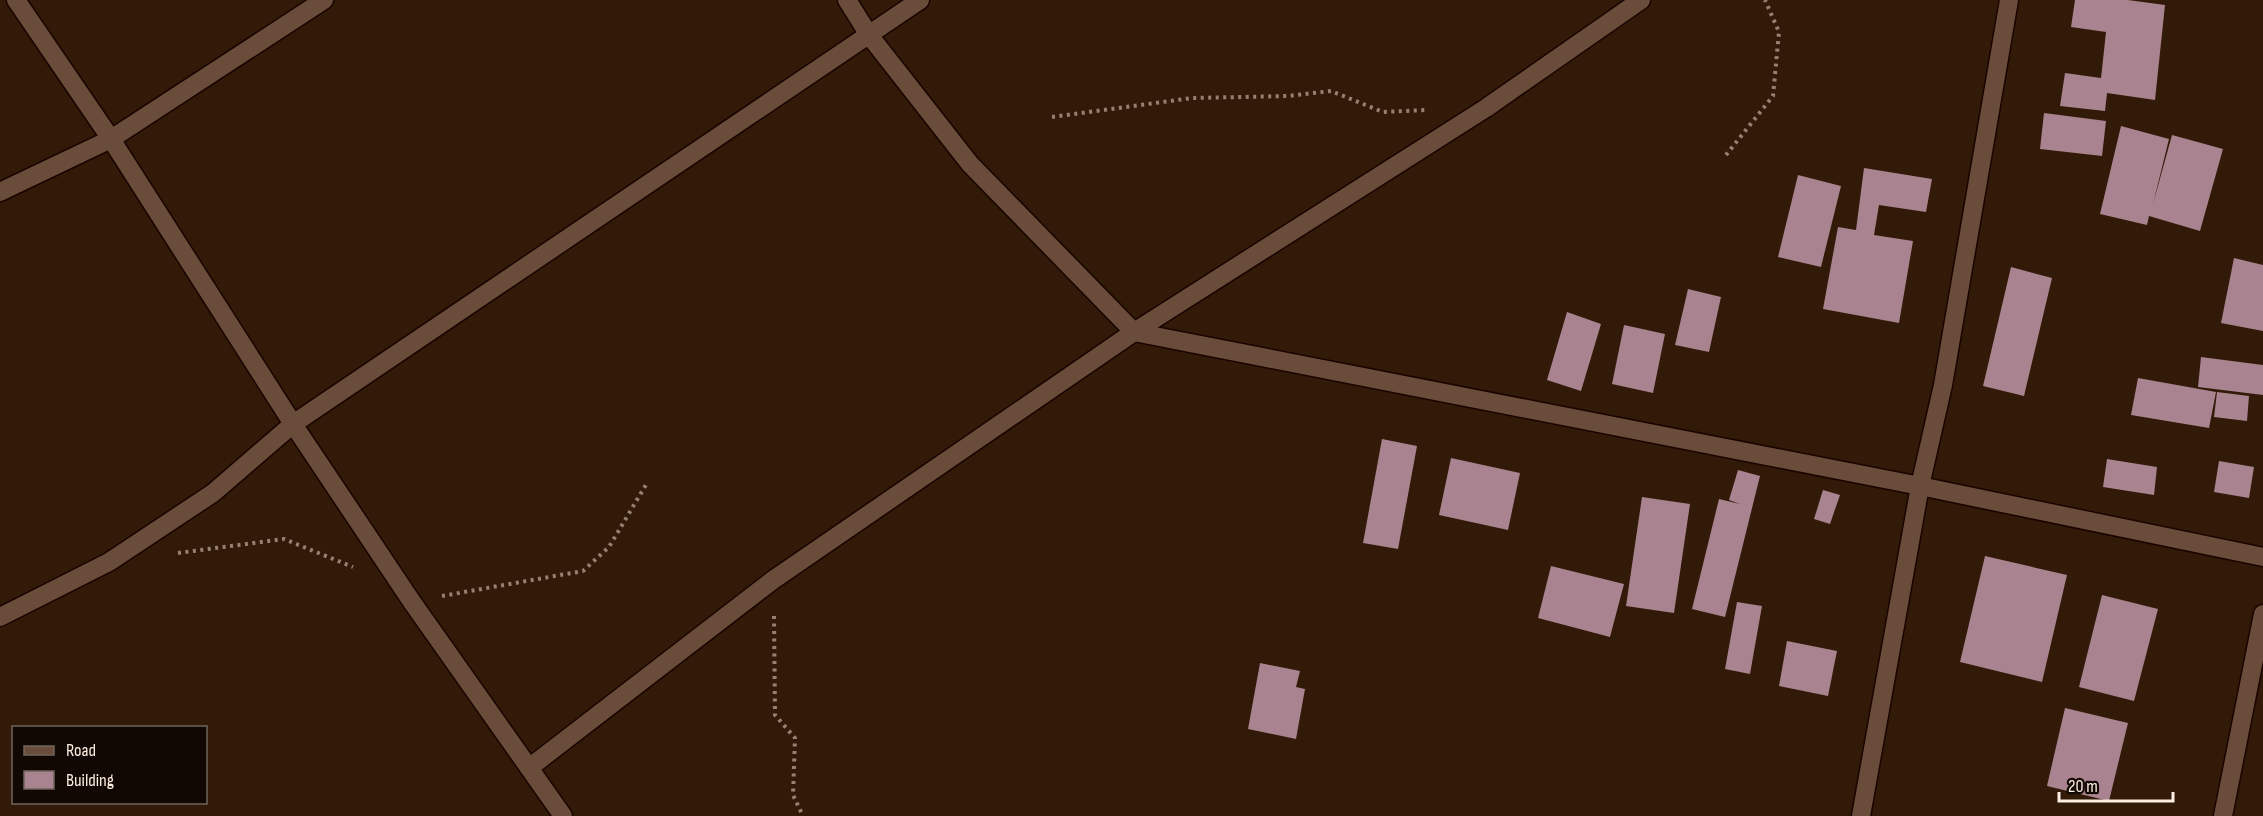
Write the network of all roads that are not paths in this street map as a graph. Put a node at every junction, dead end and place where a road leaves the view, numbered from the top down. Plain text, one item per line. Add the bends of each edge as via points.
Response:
1 (16, 0) edge
2 (324, 0) edge
3 (847, 0) edge
4 (920, 0) edge
5 (1641, 0) edge
6 (2009, 0) edge
7 (869, 35) junction
8 (111, 139) junction
9 (0, 192) edge
10 (1134, 332) junction
11 (293, 424) junction
12 (1920, 486) junction
13 (2263, 557) edge
14 (2263, 614) edge
15 (0, 617) edge
16 (529, 768) junction
17 (563, 816) edge
18 (1861, 816) edge
19 (2223, 816) edge

1 - 8 street
2 - 8 street
3 - 7 street
4 - 7 street
5 - 10 street via 1486,108
6 - 12 street via 1943,385
7 - 10 street via 970,164
7 - 11 street
8 - 9 street
8 - 11 street
10 - 12 street
10 - 16 street via 773,580
11 - 15 street via 213,493 109,562
11 - 16 street
12 - 13 street
12 - 18 street
14 - 19 street
16 - 17 street

